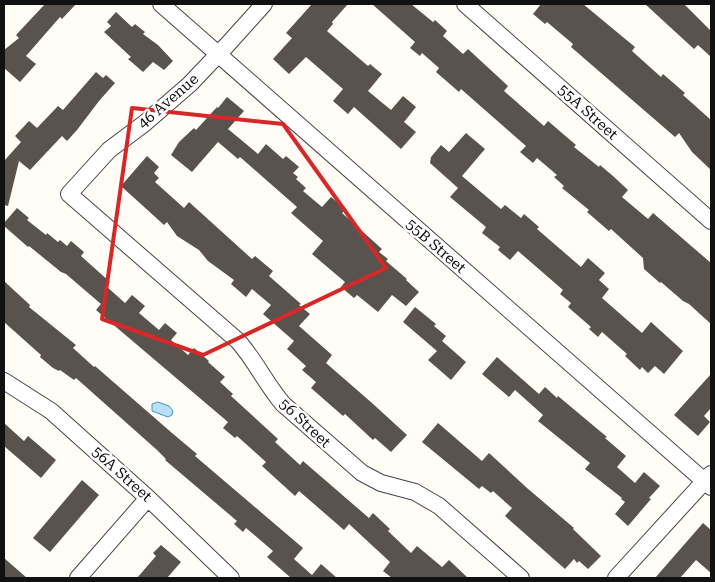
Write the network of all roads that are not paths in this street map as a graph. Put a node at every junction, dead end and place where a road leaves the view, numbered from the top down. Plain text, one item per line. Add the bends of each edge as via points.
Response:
1 (161, 4) edge
2 (264, 4) edge
3 (466, 4) edge
4 (218, 55) junction
5 (69, 194) joint
6 (711, 221) edge
7 (4, 381) edge
8 (709, 481) edge
9 (148, 498) junction
10 (78, 578) edge
11 (231, 578) edge
12 (521, 578) edge
13 (616, 578) edge

1 - 4 street, 55B Street
2 - 4 street, 46 Avenue
3 - 6 street, 55A Street
4 - 5 street, 46 Avenue via 162,109 109,150
4 - 8 street, 55B Street
5 - 12 street, 56 Street via 238,341 283,404 354,468 373,480 415,492 439,506
7 - 9 street, 56A Street via 51,411
8 - 13 street
9 - 10 street
9 - 11 street, 56A Street

